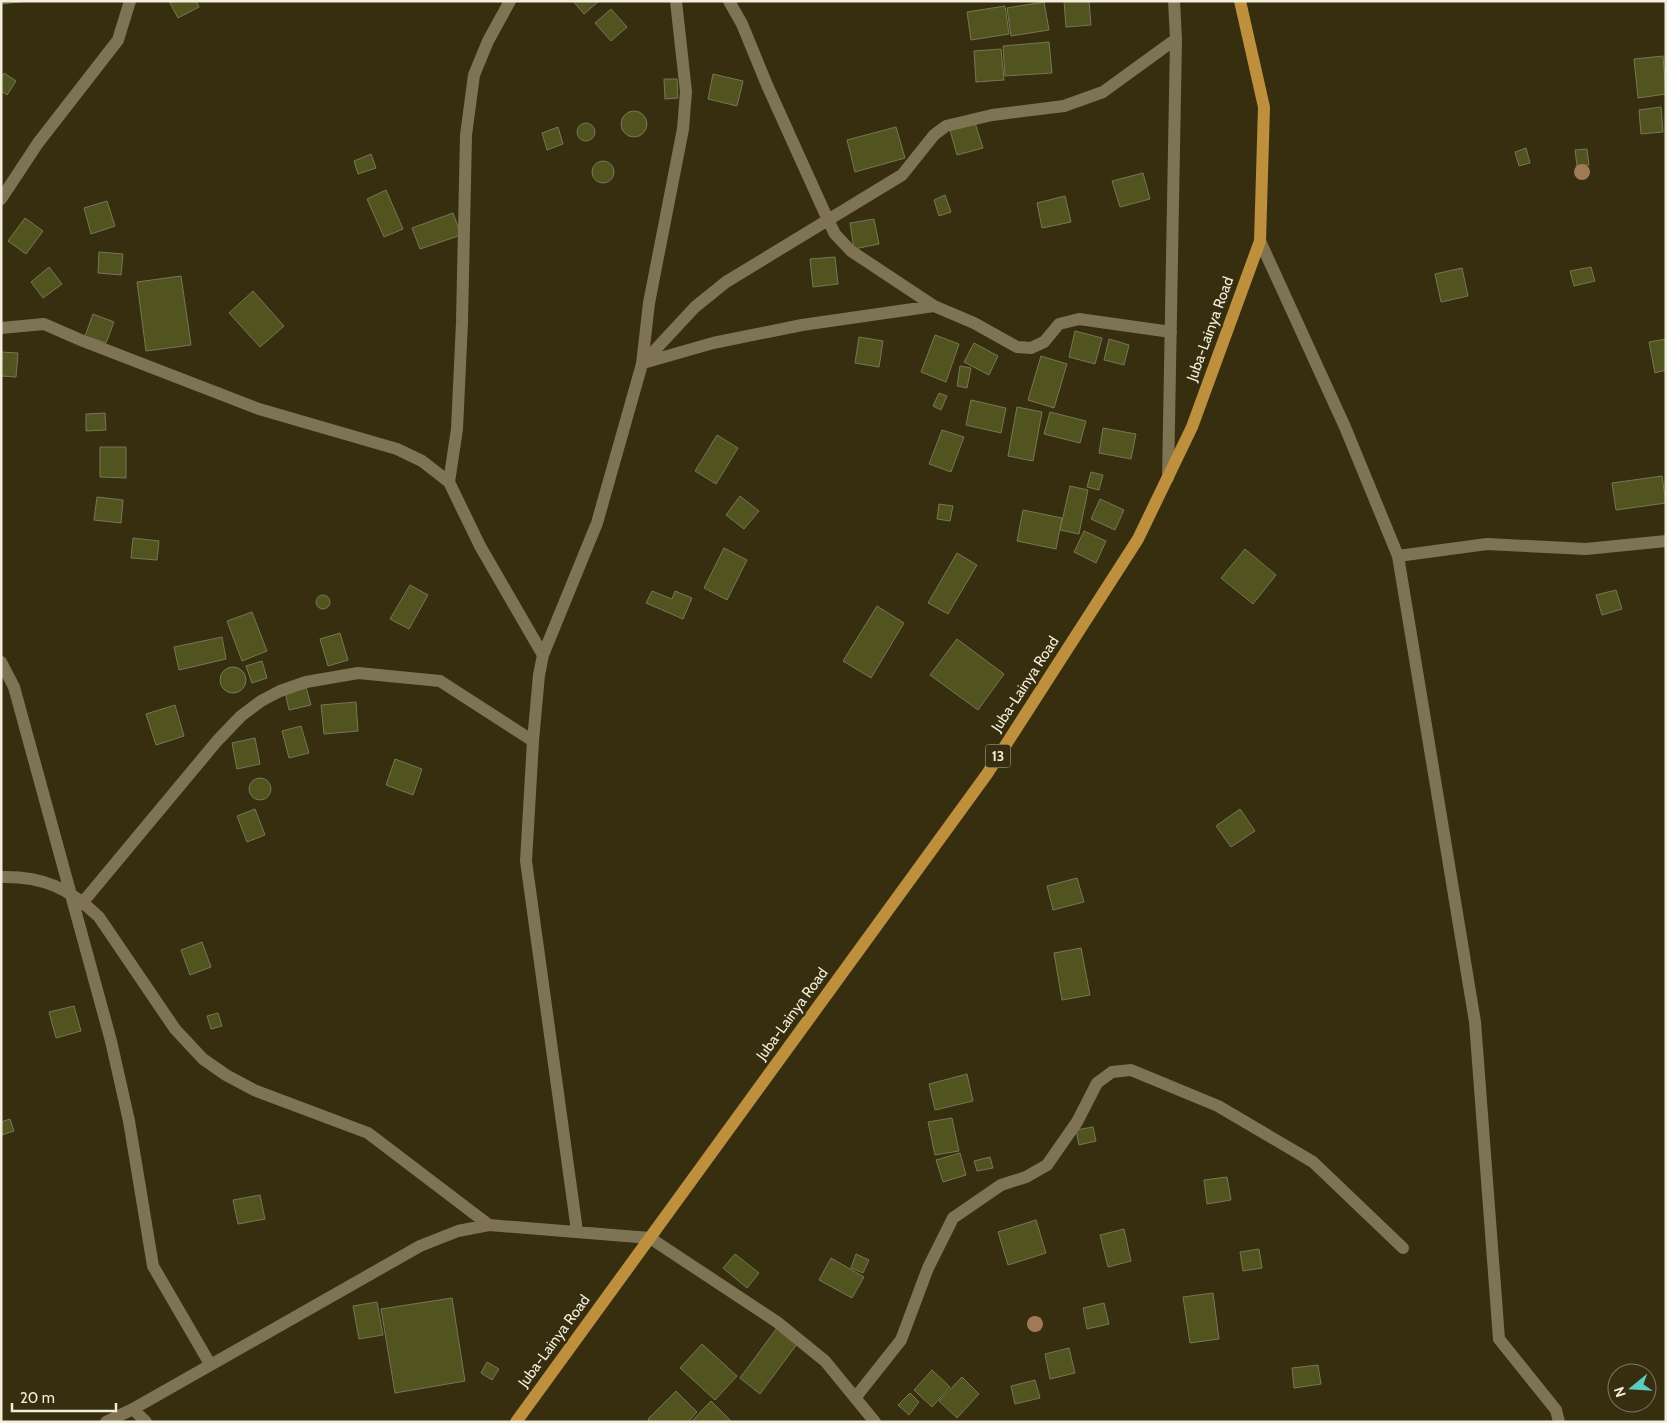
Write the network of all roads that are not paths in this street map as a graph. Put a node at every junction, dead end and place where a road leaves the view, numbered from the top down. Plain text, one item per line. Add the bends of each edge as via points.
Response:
1 (130, 1) edge
2 (510, 1) edge
3 (676, 1) edge
4 (729, 1) edge
5 (1174, 1) edge
6 (1240, 1) edge
7 (1176, 39) junction
8 (1, 199) edge
9 (828, 220) junction
10 (1260, 241) junction
11 (934, 306) junction
12 (1, 328) edge
13 (1171, 332) junction
14 (642, 364) junction
15 (1168, 478) junction
16 (449, 482) junction
17 (1666, 541) edge
18 (1398, 556) junction
19 (543, 655) junction
20 (1, 662) edge
21 (533, 742) junction
22 (1, 877) edge
23 (69, 892) junction
24 (83, 902) junction
25 (489, 1225) junction
26 (577, 1230) junction
27 (650, 1238) junction
28 (1403, 1248) dead end
29 (210, 1364) junction
30 (855, 1398) junction
31 (133, 1409) junction
32 (106, 1422) edge
33 (146, 1422) edge
34 (516, 1422) edge
35 (875, 1422) edge
36 (1559, 1422) edge

1 - 8 street via 118,40 38,143
2 - 16 street via 488,40 474,75 466,135 457,429
3 - 14 street via 686,92 683,129 649,303
4 - 9 street
5 - 7 street
6 - 10 main road, Juba-Lainya Road / 13 via 1264,107
7 - 9 street via 1103,92 1064,106 992,115 946,126 934,135 902,175
7 - 13 street
9 - 11 street via 835,234 851,251
9 - 14 street via 726,282 695,307
10 - 15 main road, Juba-Lainya Road / 13 via 1192,427
10 - 18 street via 1345,427
11 - 13 street via 1017,347 1030,348 1044,342 1059,324 1079,319
11 - 14 street via 802,325 713,343
12 - 16 street via 44,324 259,409 397,449 422,461
13 - 15 street
14 - 19 street via 597,522
15 - 27 main road, Juba-Lainya Road / 13 via 1138,539 987,774
16 - 19 street via 480,546
17 - 18 street via 1586,549 1487,544
18 - 36 street via 1475,1022 1499,1339 1556,1410
19 - 21 street via 538,675
20 - 23 street via 14,687
21 - 24 street via 440,682 358,674 306,682 280,691 248,711 217,741
21 - 26 street via 526,861
22 - 23 street via 34,878
23 - 24 street
23 - 29 street via 130,1121 153,1266
24 - 25 street via 99,917 175,1029 204,1059 254,1090 368,1134
25 - 26 street
25 - 29 street via 458,1231 420,1246
26 - 27 street
27 - 30 street via 777,1322 825,1361
27 - 34 main road, Juba-Lainya Road / 13
28 - 30 street via 1313,1162 1218,1106 1131,1070 1112,1072 1097,1083 1077,1122 1046,1165 1026,1177 1001,1185 953,1218 928,1268 901,1340
29 - 31 street
30 - 35 street
31 - 32 street
31 - 33 street

